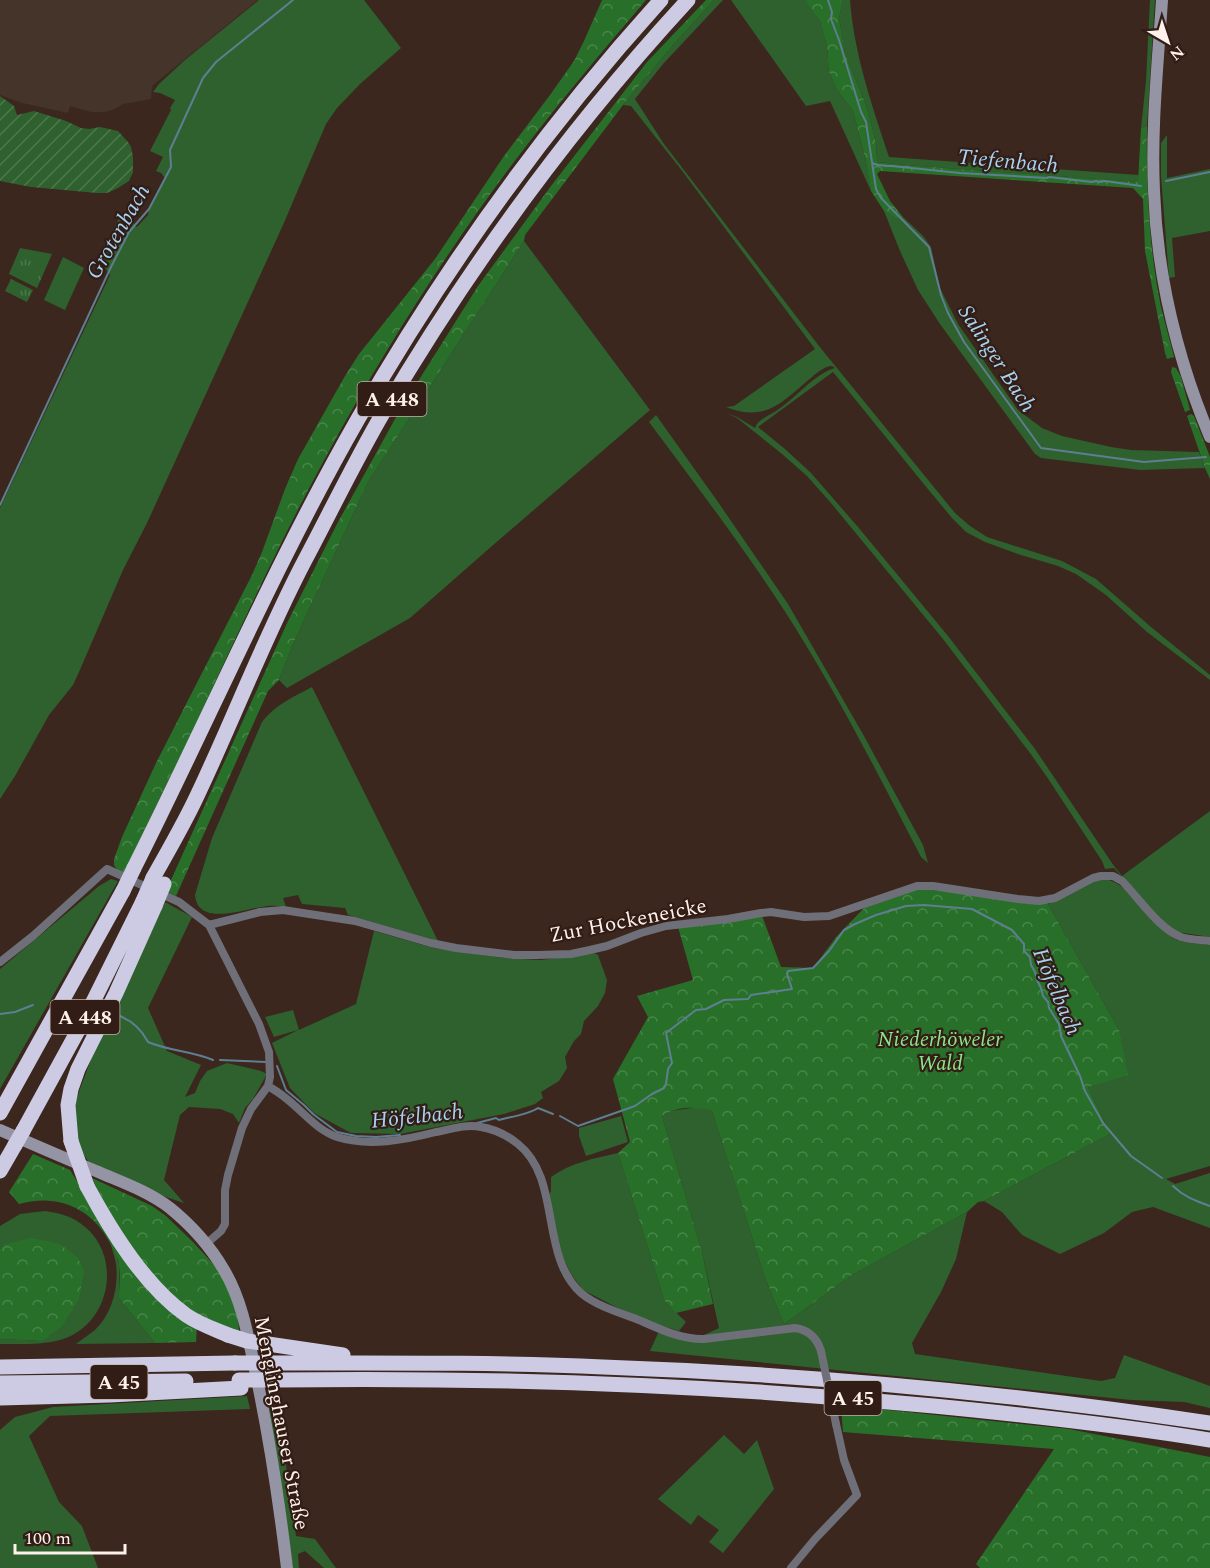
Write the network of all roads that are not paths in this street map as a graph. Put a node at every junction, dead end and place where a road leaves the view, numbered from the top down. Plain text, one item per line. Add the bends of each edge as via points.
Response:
1 (661, 0) edge
2 (688, 0) edge
3 (1162, 0) edge
4 (1210, 438) edge
5 (149, 904) junction
6 (209, 925) junction
7 (1210, 941) edge
8 (0, 962) edge
9 (14, 1086) junction
10 (268, 1086) junction
11 (0, 1107) edge
12 (0, 1113) edge
13 (0, 1130) edge
14 (0, 1171) edge
15 (206, 1244) junction
16 (418, 1362) junction
17 (0, 1367) edge
18 (0, 1383) edge
19 (240, 1384) junction
20 (0, 1398) edge
21 (1210, 1423) edge
22 (1210, 1440) edge
23 (287, 1568) edge
24 (791, 1568) edge

1 - 9 highway, A 448, bridge via 525,164 405,340 301,527 123,891
2 - 5 highway, A 448, bridge via 619,77 540,178 474,269 372,433 285,600
3 - 4 street via 1154,139 1160,260 1166,300 1188,382
5 - 14 highway, A 448, bridge
5 - 16 highway, A 448, bridge via 120,984 78,1069 68,1105 71,1141 78,1164 101,1212 159,1291 202,1325 247,1341
6 - 7 street, Zur Hockeneicke via 283,910 355,921 456,948 514,955 571,954 666,926 761,912 829,916 917,886 1039,901 1107,875 1122,881 1174,933 1187,939
6 - 8 street via 179,902 107,869
6 - 10 street via 265,1038 271,1066
9 - 11 highway
9 - 12 highway, A 448
10 - 15 street via 250,1109 242,1128 225,1190 225,1224
10 - 24 street, bridge via 326,1132 354,1141 391,1141 466,1126 480,1126 510,1138 534,1162 557,1250 573,1284 586,1296 623,1314 691,1339 795,1328 813,1335 821,1351 844,1460 857,1495
13 - 15 street, Menglinghauser Straße via 136,1188 168,1207
15 - 23 street, Menglinghauser Straße via 224,1271 245,1324 263,1407
16 - 17 highway, A 45, bridge
16 - 21 highway, A 45 via 603,1366 787,1376 1009,1397
18 - 19 highway, A 45
19 - 20 highway via 110,1395
19 - 22 highway, A 45, bridge via 425,1379 591,1382 785,1393 1017,1414

